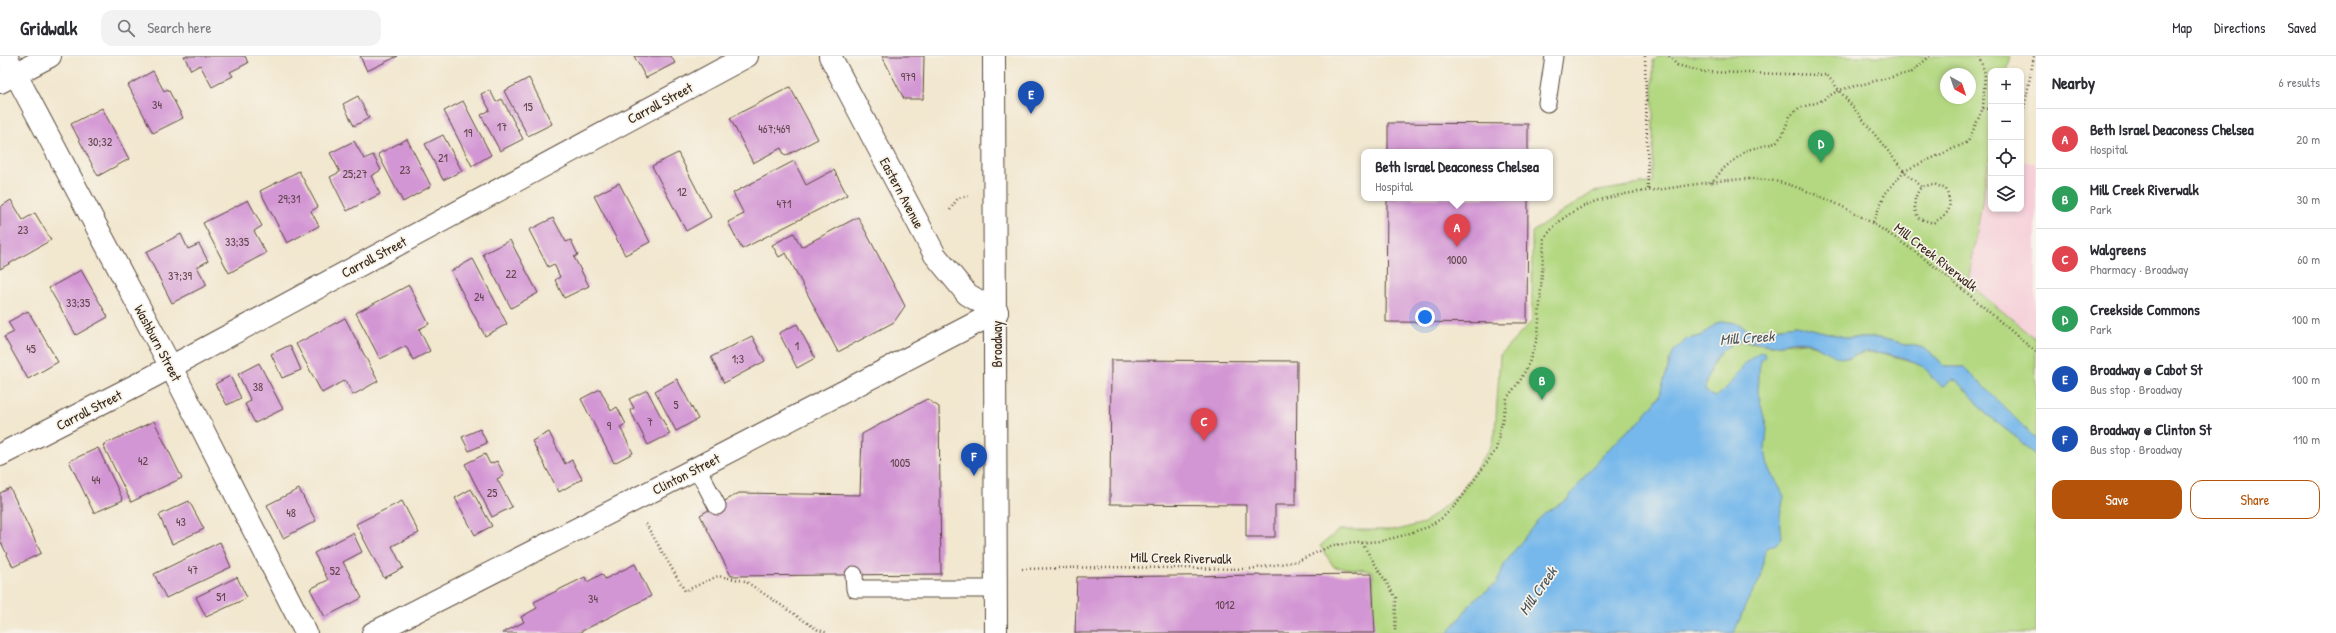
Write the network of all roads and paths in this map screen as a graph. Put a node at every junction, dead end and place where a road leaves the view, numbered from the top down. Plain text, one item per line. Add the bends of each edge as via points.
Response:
1 (50, 56) edge
2 (747, 56) edge
3 (830, 56) edge
4 (994, 56) edge
5 (1554, 56) edge
6 (1645, 56) edge
7 (1669, 56) edge
8 (1930, 56) edge
9 (1979, 56) edge
10 (2034, 56) edge
11 (7, 70) edge
12 (1839, 90) junction
13 (1547, 103) dead end
14 (1983, 108) junction
15 (1988, 109) edge
16 (2024, 109) edge
17 (1904, 171) junction
18 (1711, 183) junction
19 (1921, 188) junction
20 (1648, 190) junction
21 (973, 195) dead end
22 (950, 210) dead end
23 (1873, 222) junction
24 (997, 312) junction
25 (2036, 352) edge
26 (171, 367) junction
27 (0, 456) edge
28 (702, 466) junction
29 (717, 506) dead end
30 (646, 524) dead end
31 (1362, 543) junction
32 (854, 574) dead end
33 (996, 579) junction
34 (306, 633) edge
35 (373, 633) edge
36 (828, 633) edge
37 (996, 633) edge
38 (1395, 633) edge

1 - 11 street
2 - 26 street, Carroll Street
3 - 24 street, Eastern Avenue via 935,255 967,294
4 - 24 street, Broadway
5 - 13 lane
6 - 20 path
7 - 12 path via 1677,65 1704,72 1827,75
8 - 12 path via 1912,72
9 - 14 path via 1985,72
10 - 16 path
11 - 26 street, Washburn Street
12 - 17 path
12 - 18 path via 1819,102 1799,108 1790,116 1782,136 1775,143 1747,150 1724,168
14 - 15 path
14 - 17 path via 1968,142
17 - 19 path
17 - 23 path via 1885,194
18 - 20 path, Mill Creek Riverwalk
18 - 23 path, Mill Creek Riverwalk via 1767,180 1796,186
19 - 19 path via 1934,184 1946,189 1951,203 1946,215 1933,223 1918,218 1914,208 1914,197
20 - 31 path, Mill Creek Riverwalk via 1582,206 1567,214 1552,227 1544,240 1541,254 1538,336 1521,378 1507,398 1496,450 1456,505 1442,518 1428,527 1401,536
21 - 22 path via 958,198
23 - 25 path, Mill Creek Riverwalk via 1912,248
24 - 28 street, Clinton Street
24 - 33 street, Broadway
26 - 27 street, Carroll Street
26 - 34 street, Washburn Street
28 - 29 lane
28 - 35 street, Clinton Street
30 - 36 path via 685,591 718,576 745,581 818,630
31 - 33 path, Mill Creek Riverwalk via 1333,545 1298,561 1250,569 1102,567
31 - 38 path via 1396,598
32 - 33 lane via 855,589
33 - 37 street, Broadway

